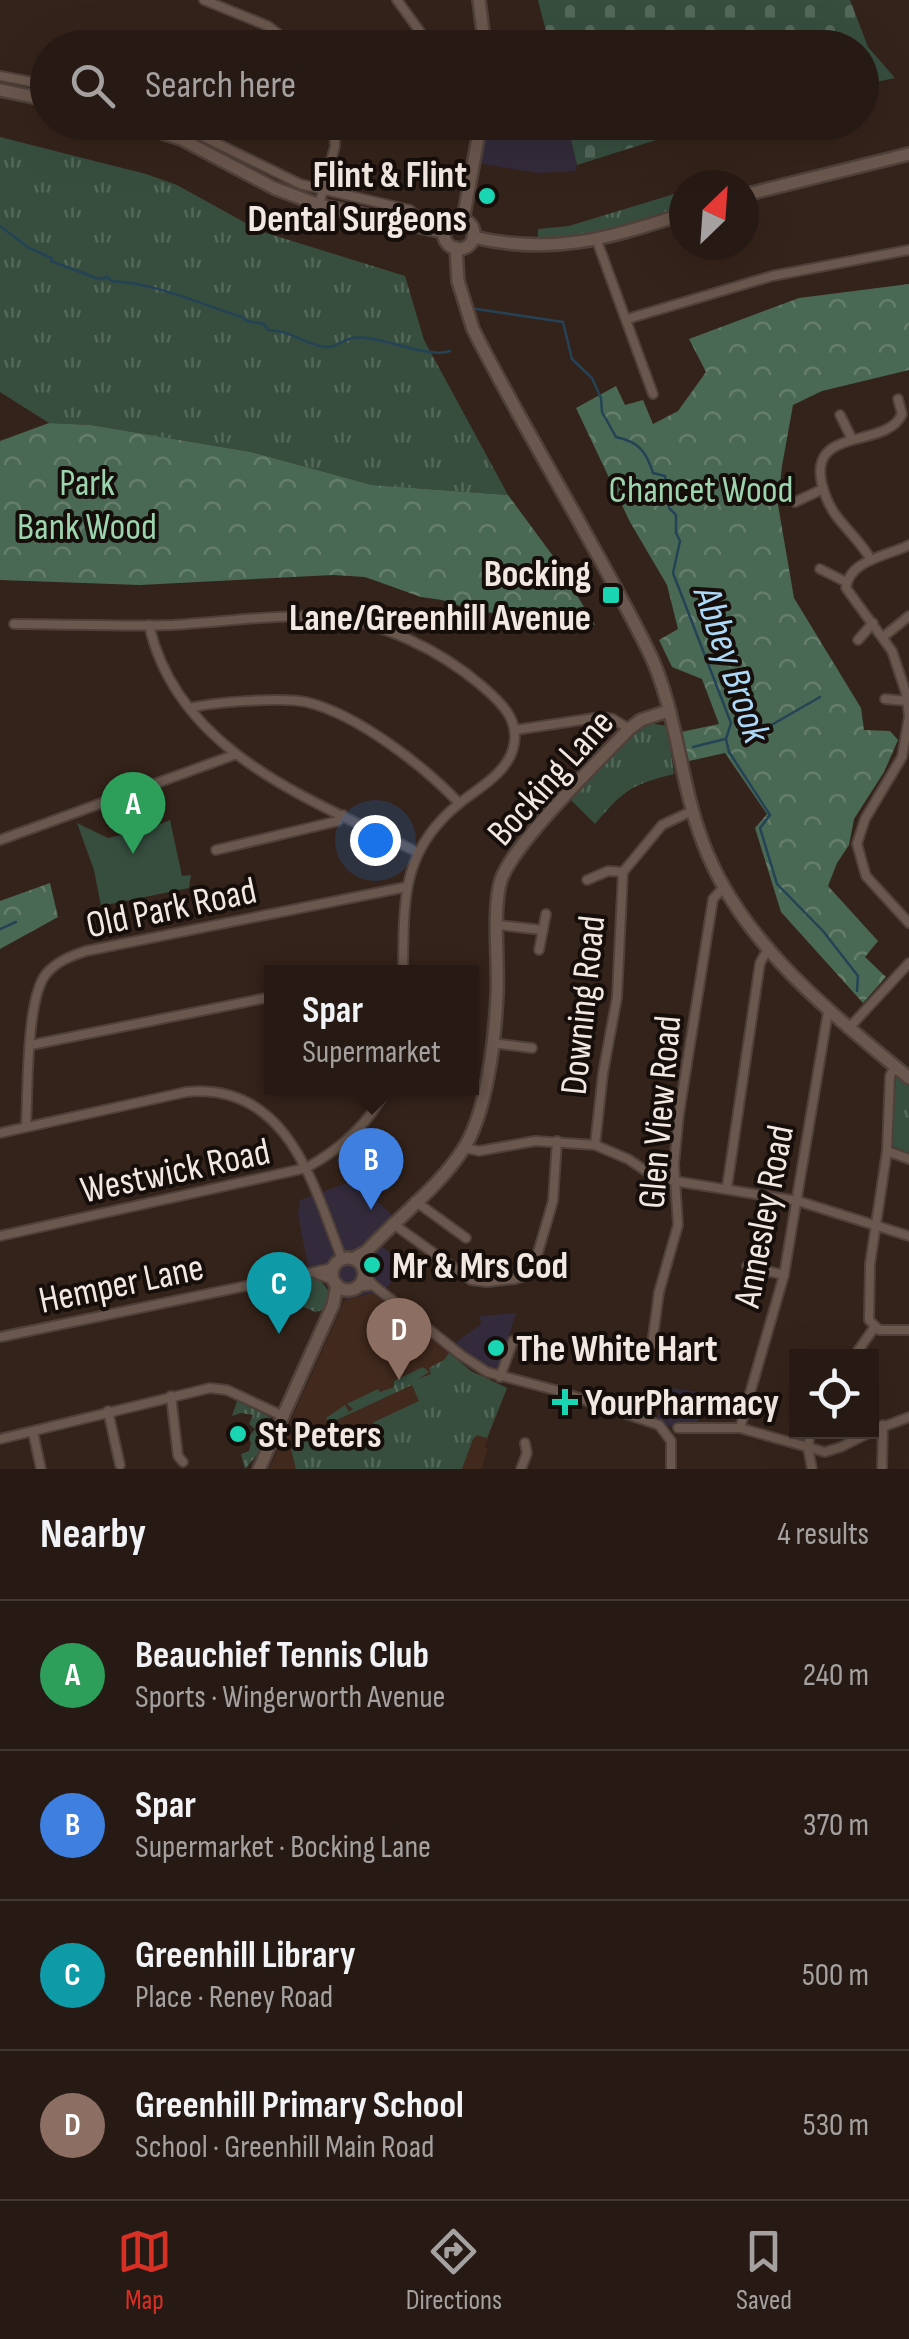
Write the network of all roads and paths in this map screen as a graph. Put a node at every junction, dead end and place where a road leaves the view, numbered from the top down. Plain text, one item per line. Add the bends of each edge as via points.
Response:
1 (204, 0) edge
2 (397, 0) edge
3 (478, 0) edge
4 (273, 30) edge
5 (419, 30) edge
6 (482, 30) edge
7 (0, 76) edge
8 (30, 82) edge
9 (0, 90) edge
10 (30, 96) edge
11 (182, 140) edge
12 (210, 140) edge
13 (334, 140) edge
14 (478, 140) edge
15 (909, 154) edge
16 (324, 190) junction
17 (759, 190) edge
18 (320, 205) junction
19 (669, 219) edge
20 (463, 220) junction
21 (418, 226) junction
22 (444, 232) junction
23 (473, 237) junction
24 (597, 241) junction
25 (456, 248) junction
26 (909, 250) edge
27 (626, 318) junction
28 (654, 394) dead end
29 (898, 399) dead end
30 (840, 415) dead end
31 (852, 439) junction
32 (823, 489) junction
33 (795, 502) dead end
34 (909, 545) edge
35 (871, 560) junction
36 (820, 569) dead end
37 (846, 582) junction
38 (909, 616) edge
39 (873, 623) junction
40 (14, 624) dead end
41 (149, 626) junction
42 (883, 636) junction
43 (858, 640) dead end
44 (906, 684) edge
45 (885, 699) dead end
46 (908, 701) edge
47 (190, 708) junction
48 (668, 711) junction
49 (909, 716) edge
50 (630, 729) junction
51 (516, 730) junction
52 (234, 754) junction
53 (460, 804) junction
54 (692, 811) junction
55 (344, 816) junction
56 (0, 840) edge
57 (216, 850) dead end
58 (417, 852) junction
59 (622, 872) junction
60 (588, 880) dead end
61 (406, 887) junction
62 (724, 888) junction
63 (546, 914) dead end
64 (909, 923) edge
65 (498, 925) junction
66 (543, 930) junction
67 (769, 947) junction
68 (539, 950) dead end
69 (909, 963) edge
70 (401, 965) edge
71 (264, 999) edge
72 (828, 1012) junction
73 (848, 1030) junction
74 (492, 1042) junction
75 (31, 1045) junction
76 (532, 1048) dead end
77 (894, 1066) junction
78 (909, 1078) edge
79 (383, 1095) edge
80 (26, 1127) junction
81 (0, 1132) edge
82 (556, 1141) junction
83 (595, 1145) junction
84 (465, 1148) junction
85 (886, 1150) junction
86 (909, 1158) edge
87 (306, 1168) junction
88 (674, 1181) junction
89 (727, 1187) junction
90 (415, 1201) junction
91 (798, 1201) junction
92 (392, 1224) junction
93 (875, 1224) junction
94 (0, 1236) edge
95 (909, 1236) edge
96 (466, 1238) dead end
97 (747, 1266) dead end
98 (348, 1274) junction
99 (784, 1274) junction
100 (874, 1328) junction
101 (909, 1330) edge
102 (0, 1337) edge
103 (513, 1341) dead end
104 (652, 1344) dead end
105 (859, 1349) edge
106 (500, 1377) junction
107 (171, 1396) junction
108 (108, 1412) junction
109 (283, 1416) junction
110 (909, 1417) edge
111 (883, 1425) junction
112 (879, 1427) edge
113 (678, 1428) dead end
114 (740, 1428) junction
115 (32, 1432) junction
116 (809, 1439) edge
117 (855, 1439) edge
118 (0, 1440) edge
119 (524, 1443) dead end
120 (808, 1448) junction
121 (184, 1462) dead end
122 (120, 1465) dead end
123 (41, 1469) edge
124 (259, 1469) edge
125 (521, 1469) edge
126 (670, 1469) edge
127 (812, 1469) edge
128 (882, 1469) edge

1 - 4 street
2 - 5 street
3 - 6 street
7 - 8 street
9 - 10 street
11 - 18 street
12 - 16 street
13 - 16 street
14 - 20 street
15 - 17 street
16 - 18 street
16 - 21 street via 410,210
18 - 21 street
19 - 24 street
20 - 22 street via 452,221
20 - 23 street
21 - 22 street
22 - 25 street
23 - 24 street via 541,246
23 - 25 street
24 - 27 street
25 - 48 street, Bocking Lane via 473,330 649,652
26 - 27 street via 772,276
27 - 28 street
29 - 31 street via 902,414 895,424
30 - 31 street
31 - 32 street via 823,458
32 - 33 street
32 - 35 street
34 - 35 street
35 - 37 street
36 - 37 street
37 - 39 street
38 - 42 street
39 - 42 street
39 - 43 street
40 - 41 street
41 - 47 street via 168,676
41 - 51 street via 312,617 367,626 413,642 461,670 504,708
42 - 44 street
44 - 46 street
45 - 46 street
46 - 49 street
47 - 52 street
47 - 53 street via 316,704 398,752
48 - 50 street, Bocking Lane
48 - 54 street
49 - 64 street via 902,757 857,844 866,876
50 - 51 street via 601,718
50 - 65 street, Bocking Lane via 515,854 502,880
51 - 53 street via 504,766
52 - 55 street via 268,779
52 - 56 street
53 - 58 street
54 - 59 street via 662,825
54 - 62 street
55 - 57 street
55 - 58 street
58 - 61 street
59 - 60 street
59 - 83 street, Downing Road via 617,998
61 - 70 street
61 - 75 street, Old Park Road via 73,955 40,983
62 - 67 street
62 - 88 street, Glen View Road via 712,907
63 - 66 street
65 - 66 street
65 - 74 street, Bocking Lane
66 - 68 street
67 - 72 street
67 - 89 street via 760,963
69 - 73 street
71 - 75 street
72 - 73 street
72 - 91 street, Annesley Road
73 - 77 street
74 - 76 street
74 - 84 street, Bocking Lane
75 - 80 street, Old Park Road
77 - 78 street
77 - 85 street
79 - 87 street, Westwick Road via 349,1140
80 - 81 street
80 - 87 street via 212,1091 266,1114
82 - 83 street
82 - 84 street
82 - 92 street via 553,1201 528,1275 471,1280
83 - 88 street
84 - 90 street, Bocking Lane
85 - 86 street
85 - 93 street
87 - 94 street, Westwick Road
87 - 98 street
88 - 89 street
88 - 104 street, Glen View Road via 678,1224
89 - 91 street
90 - 92 street, Bocking Lane
90 - 96 street
91 - 93 street
91 - 99 street, Annesley Road
92 - 98 street, Bocking Lane
93 - 95 street
93 - 100 street via 868,1295
97 - 99 street
98 - 102 street, Hemper Lane via 312,1274
98 - 106 street
98 - 109 street
99 - 114 street, Annesley Road
100 - 101 street
100 - 105 street
103 - 106 street
106 - 126 street via 659,1425 671,1441
107 - 108 street
107 - 109 street via 216,1388
107 - 121 street
108 - 115 street
108 - 122 street
109 - 124 street
110 - 111 street
111 - 112 street
111 - 128 street
113 - 114 street
114 - 120 street
115 - 118 street
115 - 123 street
116 - 120 street
117 - 120 street via 833,1450
119 - 125 street
120 - 127 street

